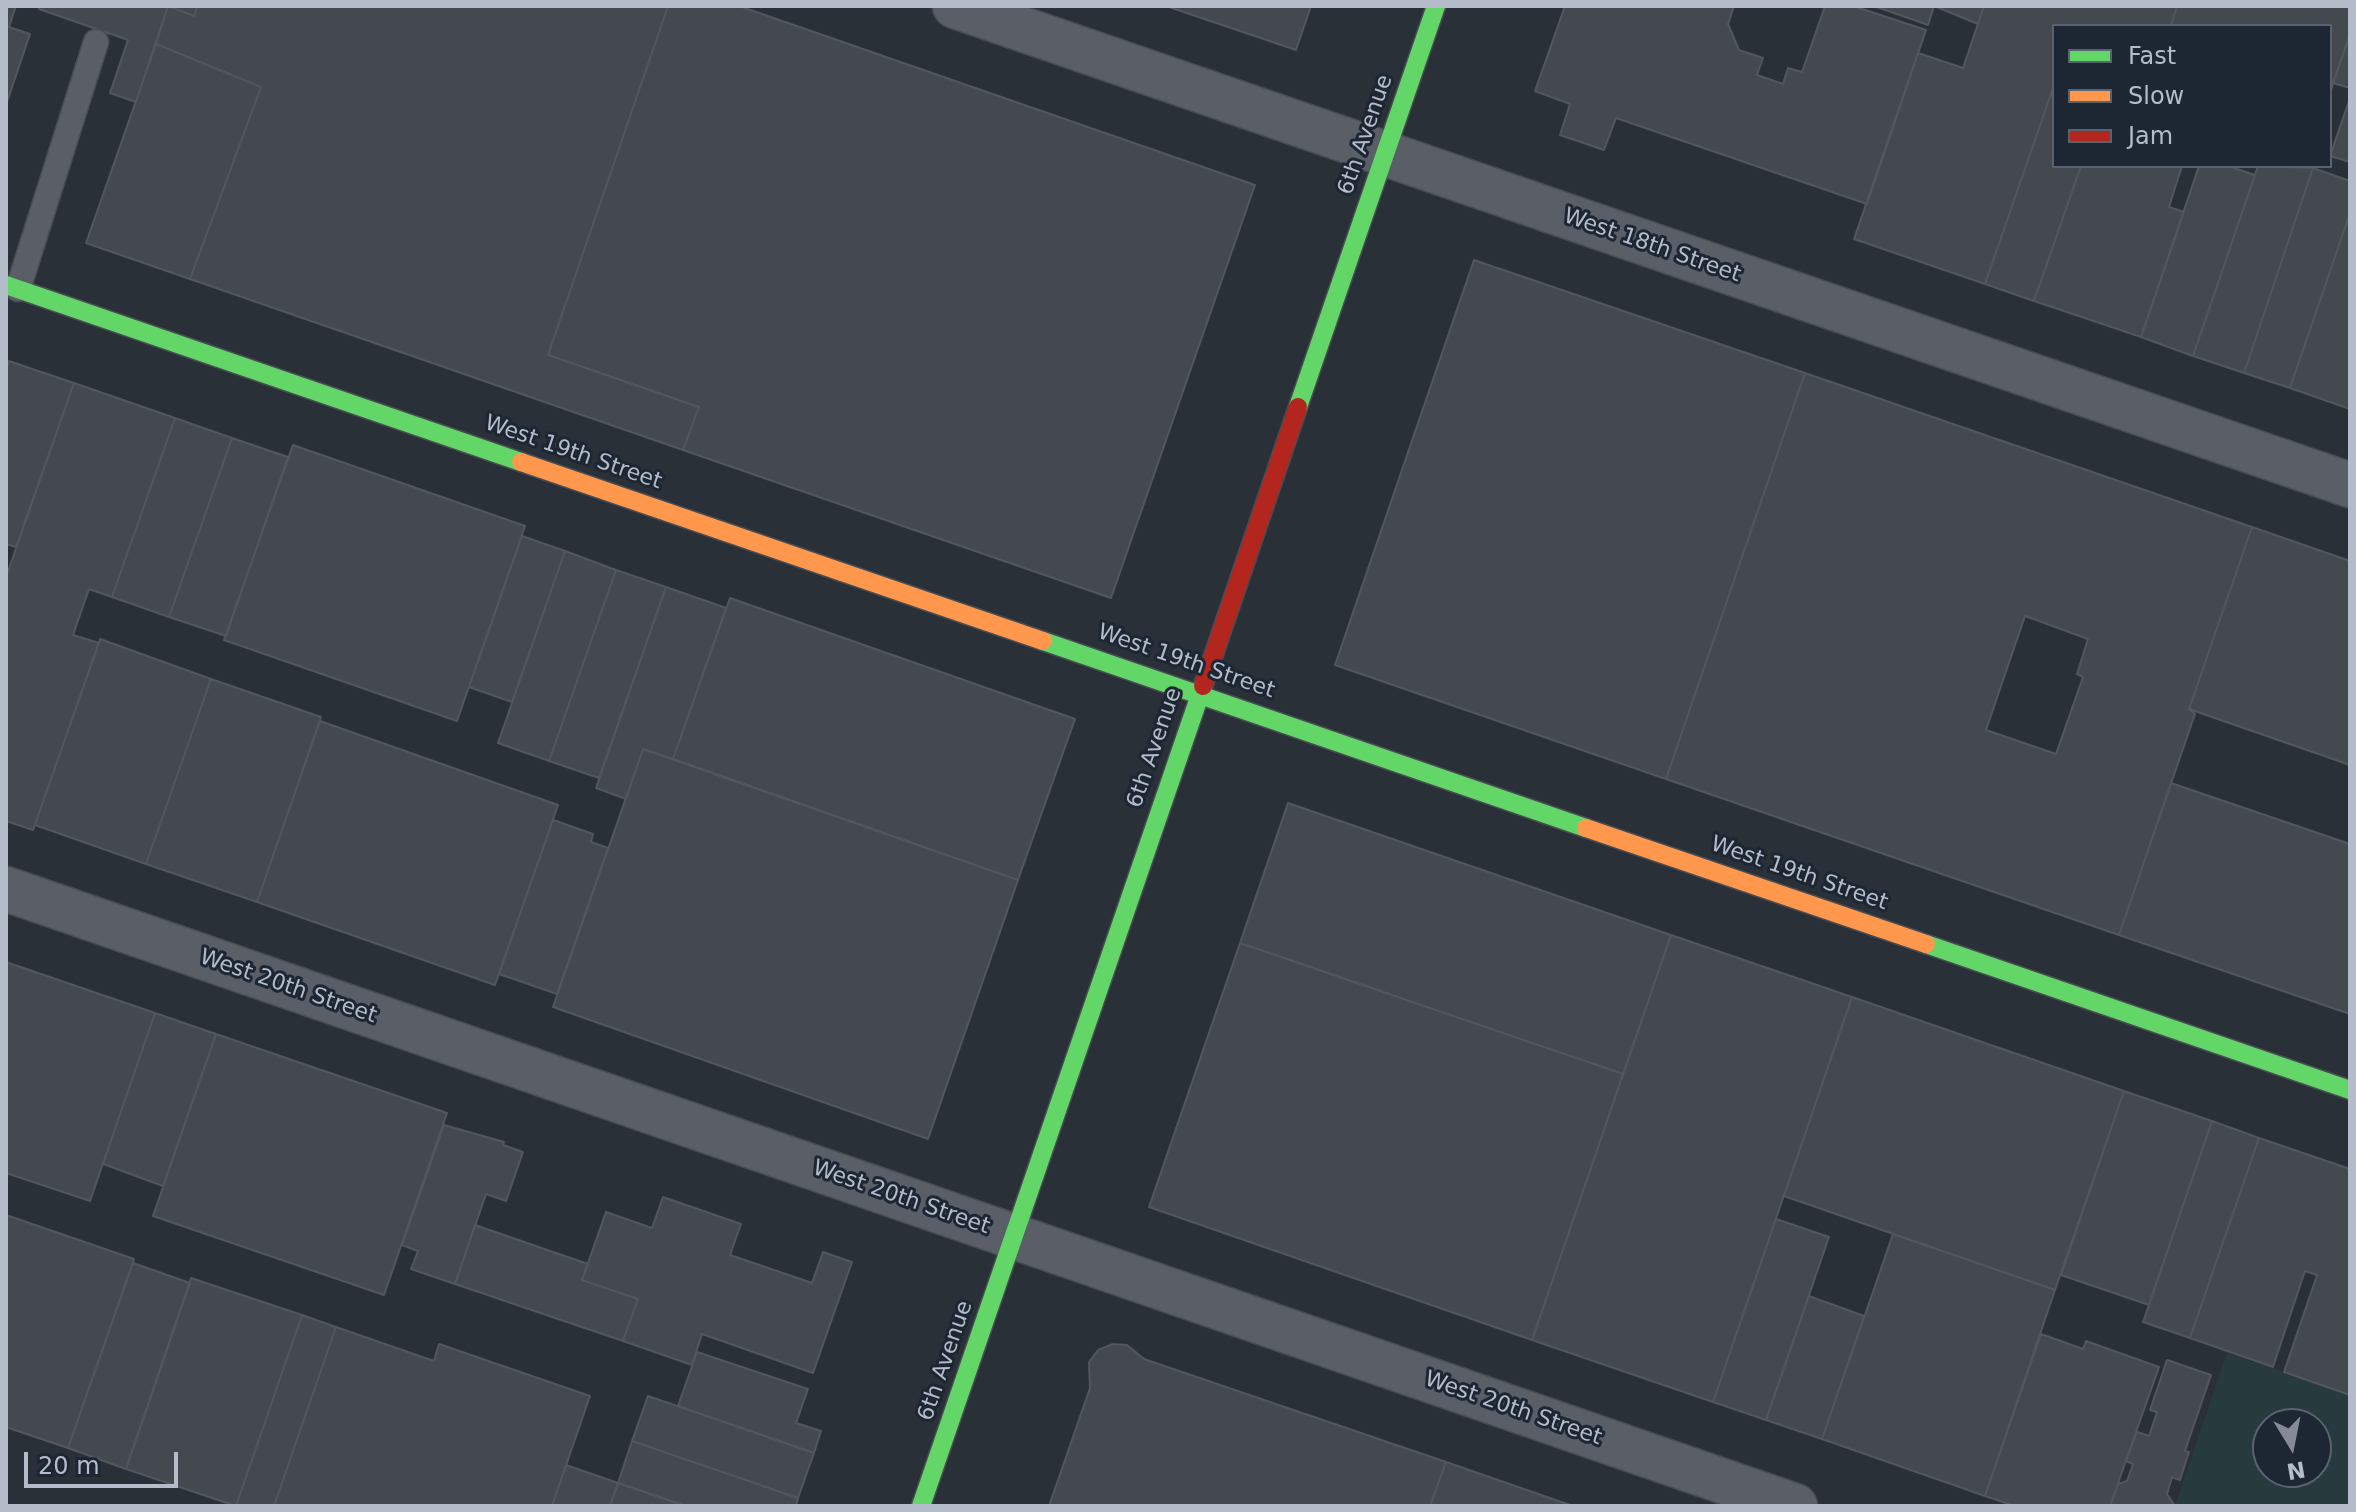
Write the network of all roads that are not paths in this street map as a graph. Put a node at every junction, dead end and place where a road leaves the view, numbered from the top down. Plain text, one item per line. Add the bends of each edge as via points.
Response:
1 (955, 6) edge
2 (1436, 6) edge
3 (96, 42) dead end
4 (1385, 154) junction
5 (12, 287) edge
6 (2350, 485) edge
7 (1199, 692) junction
8 (6, 889) edge
9 (2350, 1090) edge
10 (1014, 1237) junction
11 (921, 1506) edge
12 (1795, 1506) edge

1 - 4 street, West 18th Street
2 - 4 street, 6th Avenue
3 - 5 lane
4 - 6 street, West 18th Street
4 - 7 street, 6th Avenue
5 - 7 street, West 19th Street
7 - 9 street, West 19th Street
7 - 10 street, 6th Avenue
8 - 10 street, West 20th Street
10 - 11 street, 6th Avenue
10 - 12 street, West 20th Street

